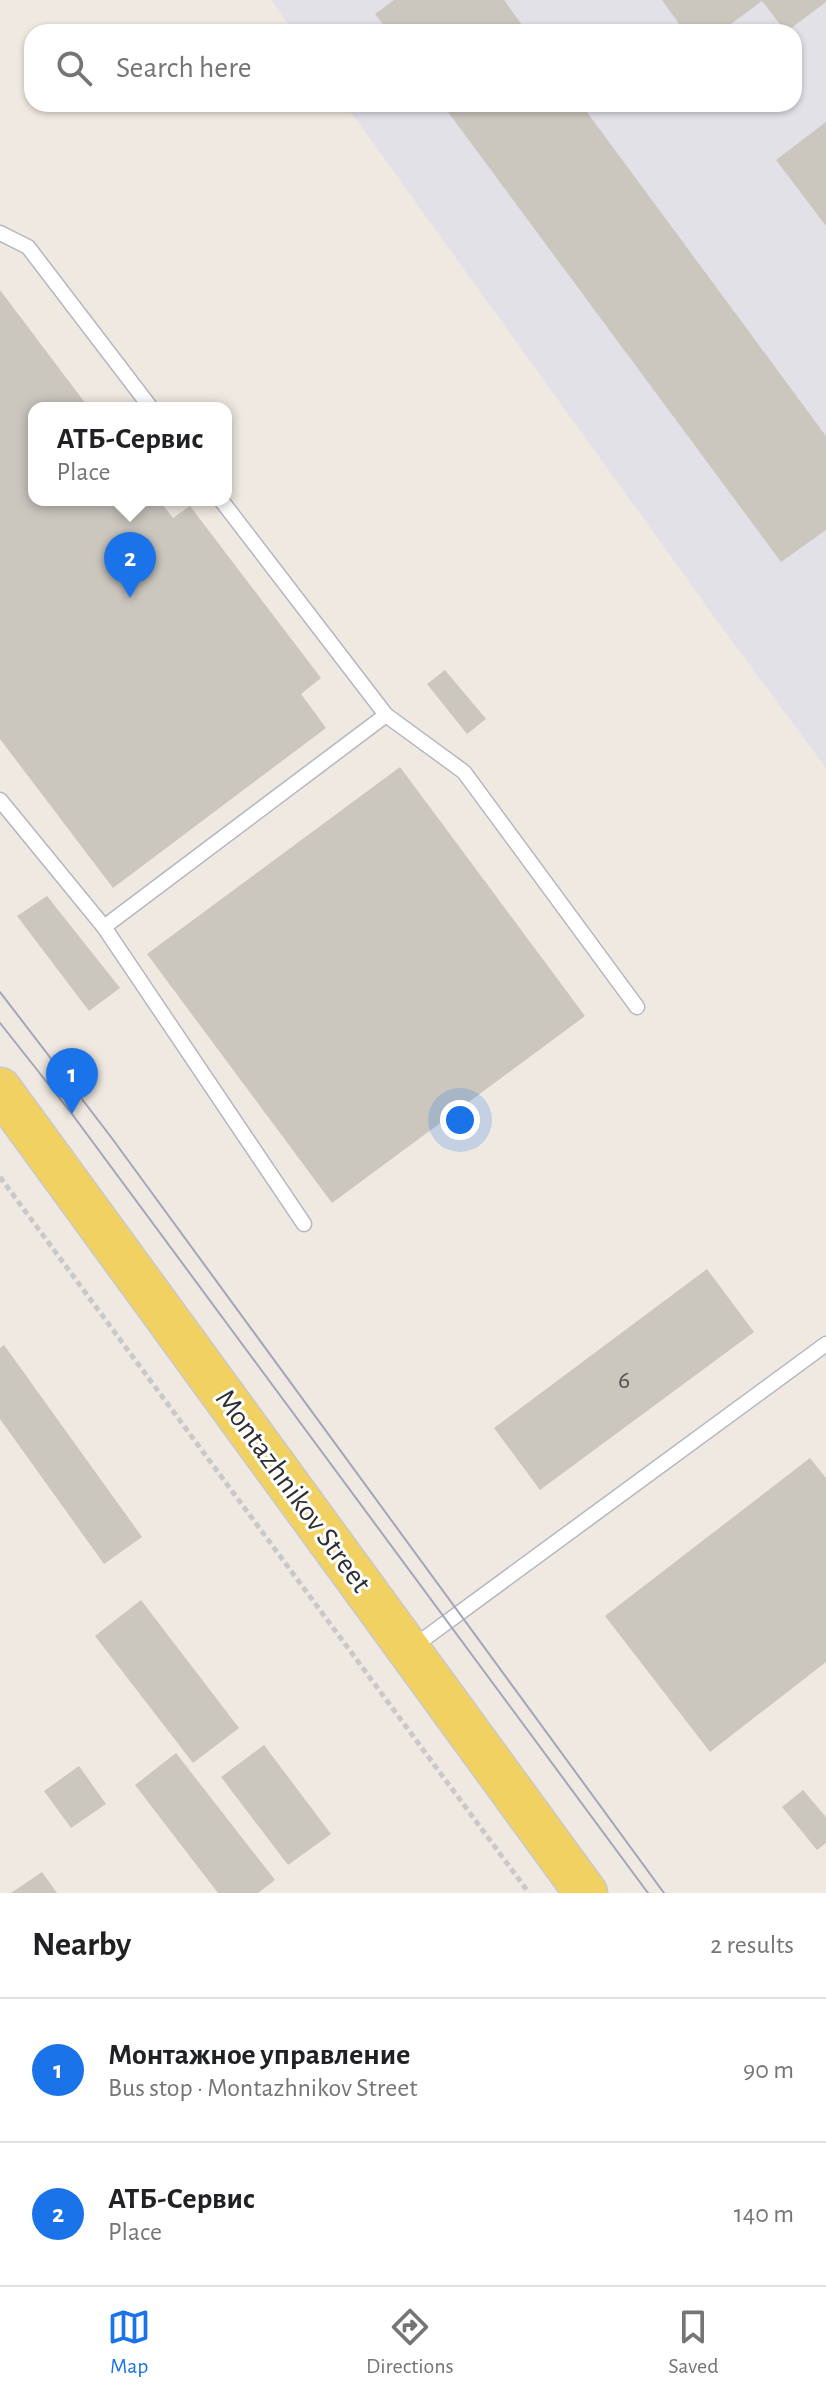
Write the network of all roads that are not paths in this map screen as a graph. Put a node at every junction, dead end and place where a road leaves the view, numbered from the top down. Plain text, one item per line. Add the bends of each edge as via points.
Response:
1 (0, 233) edge
2 (146, 402) edge
3 (226, 506) edge
4 (386, 715) junction
5 (0, 800) edge
6 (104, 927) junction
7 (637, 1007) dead end
8 (0, 1089) edge
9 (304, 1224) dead end
10 (826, 1344) edge
11 (409, 1650) junction
12 (586, 1893) edge

1 - 2 lane via 28,247
3 - 4 lane
4 - 6 lane
4 - 7 lane via 464,772
5 - 6 lane
6 - 9 lane
8 - 11 main road, Montazhnikov Street
10 - 11 lane
11 - 12 main road, Montazhnikov Street

